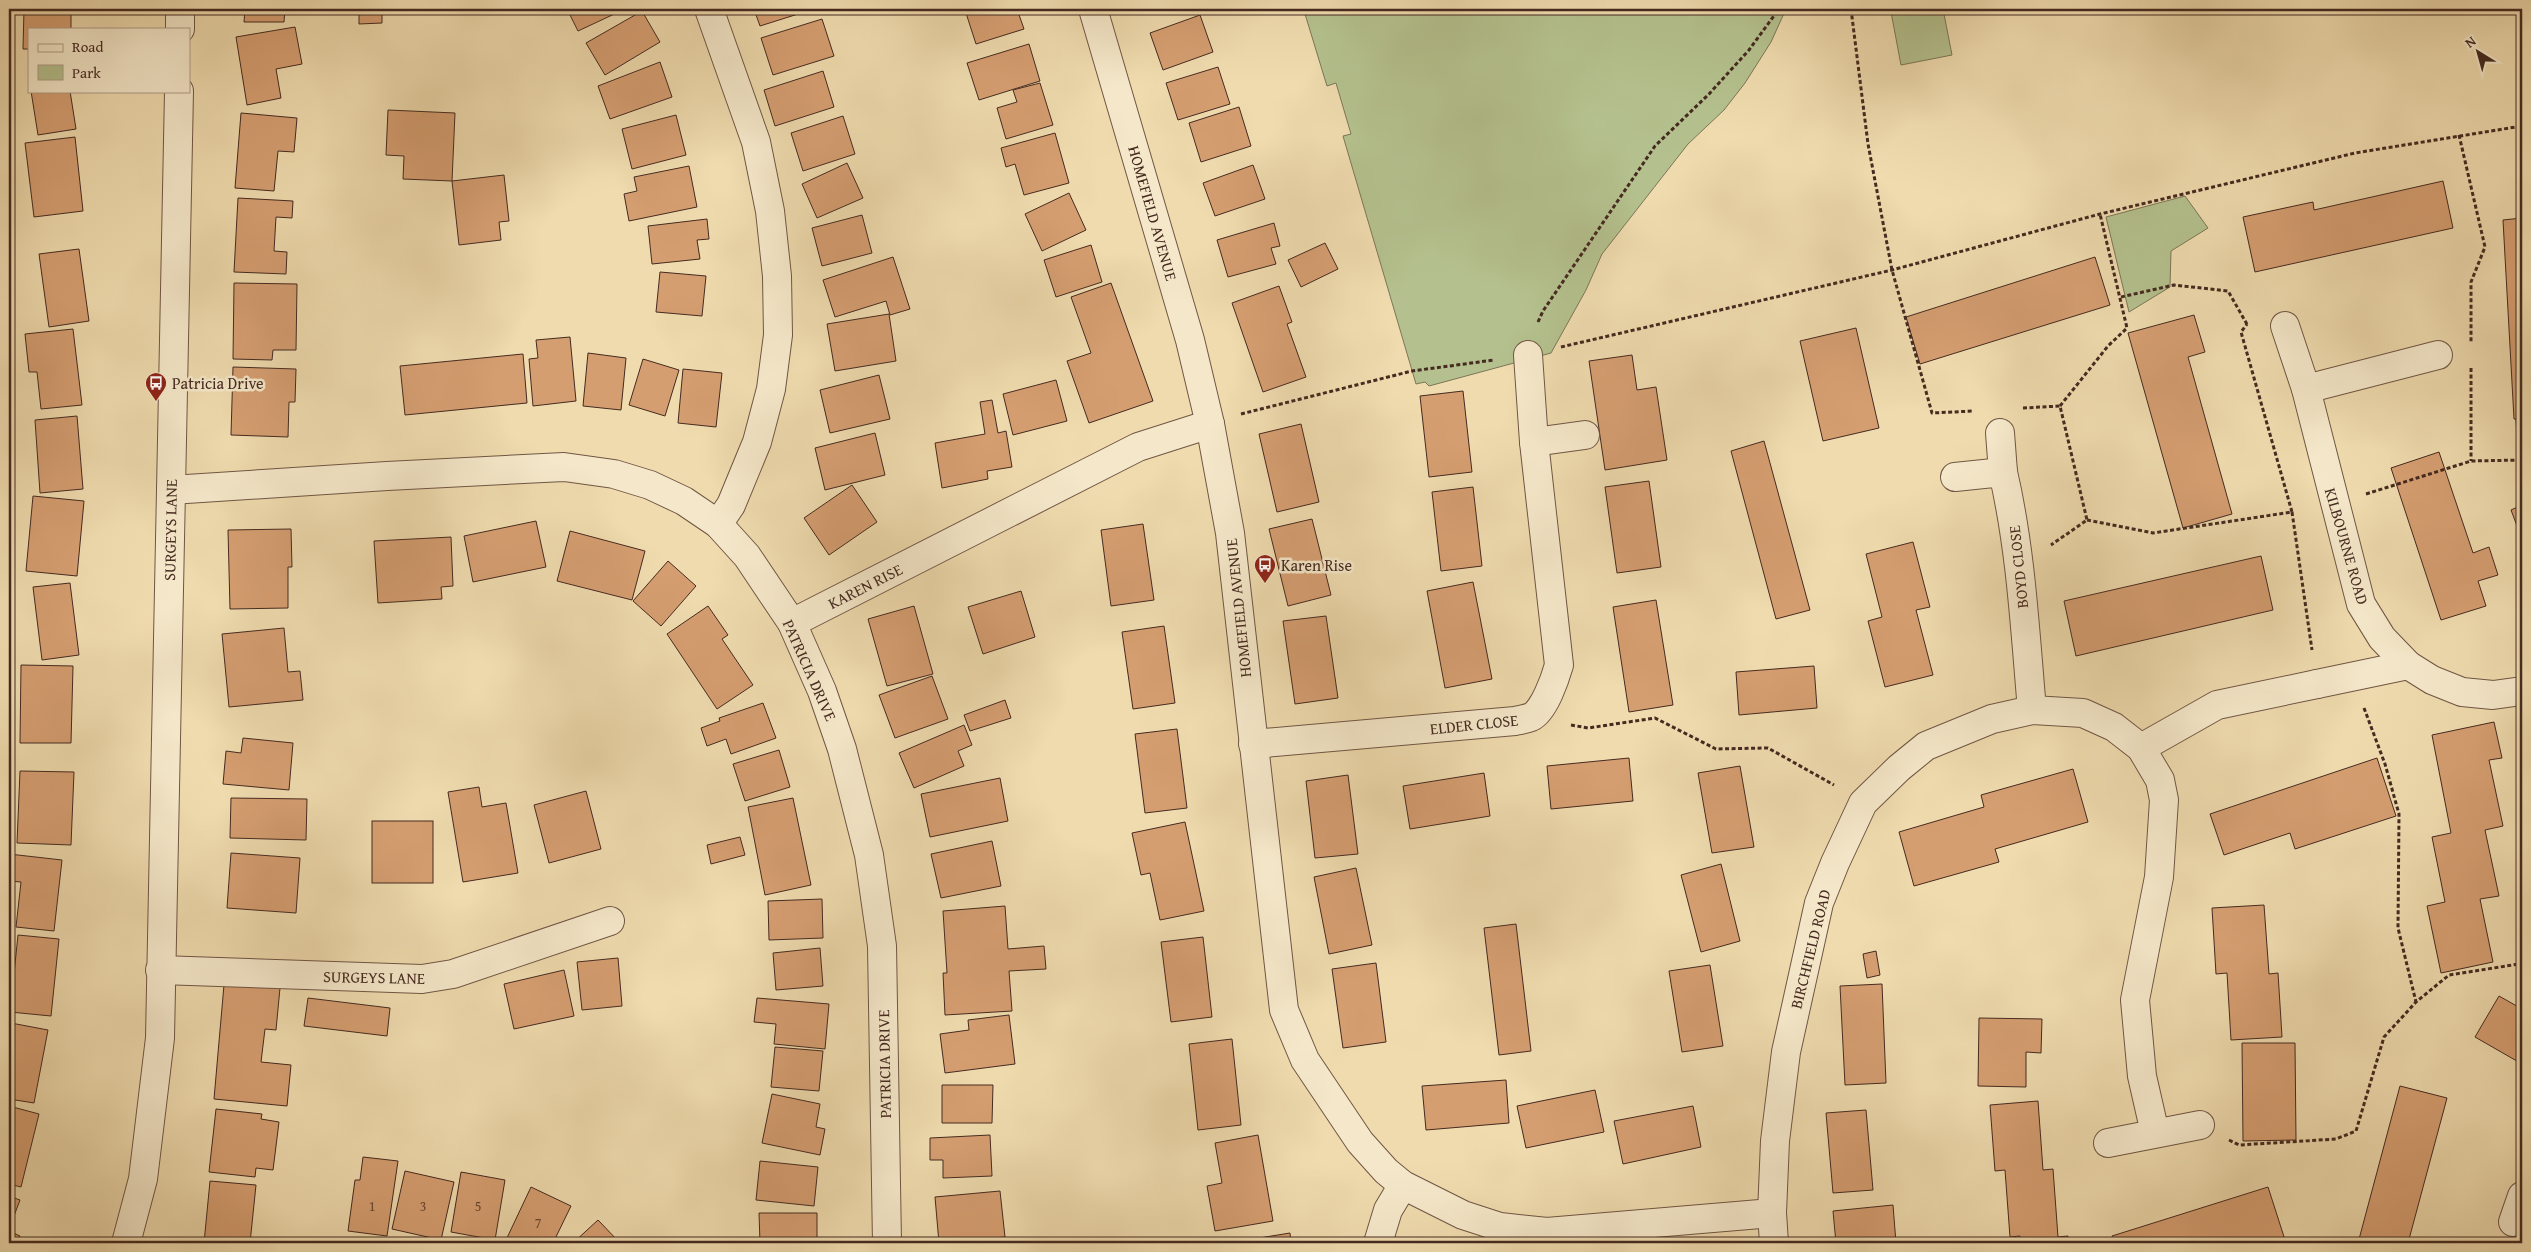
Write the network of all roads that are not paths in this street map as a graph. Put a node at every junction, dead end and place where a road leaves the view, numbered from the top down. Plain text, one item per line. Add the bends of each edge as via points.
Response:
1 (180, 9) edge
2 (709, 9) edge
3 (1093, 9) edge
4 (180, 28) edge
5 (179, 92) edge
6 (2288, 334) road end
7 (1528, 355) road end
8 (2438, 355) dead end
9 (2306, 389) junction
10 (1210, 424) junction
11 (2000, 433) dead end
12 (1586, 435) dead end
13 (1534, 442) junction
14 (2003, 472) junction
15 (1955, 476) dead end
16 (171, 490) junction
17 (718, 524) junction
18 (792, 623) junction
19 (2408, 665) junction
20 (2522, 691) edge
21 (2032, 710) junction
22 (1254, 744) junction
23 (2141, 748) junction
24 (610, 921) dead end
25 (160, 970) junction
26 (2200, 1125) road end
27 (2155, 1133) junction
28 (2108, 1143) dead end
29 (1403, 1184) junction
30 (2522, 1196) edge
31 (1772, 1213) junction
32 (2513, 1222) dead end
33 (126, 1243) edge
34 (887, 1243) edge
35 (1378, 1243) edge
36 (1774, 1243) edge

1 - 4 street
2 - 17 street via 756,142 774,248 778,335 770,389 757,442 731,505
3 - 10 street, HOMEFIELD AVENUE via 1190,340
5 - 16 street, SURGEYS LANE
6 - 9 street, KILBOURNE ROAD
7 - 13 street, ELDER CLOSE
8 - 9 street
9 - 19 street, KILBOURNE ROAD via 2361,604 2382,638
10 - 18 street, KAREN RISE via 1138,447
10 - 22 street, HOMEFIELD AVENUE via 1230,532
11 - 14 street, BOYD CLOSE
12 - 13 street
13 - 22 street, ELDER CLOSE via 1559,665 1555,681 1533,716 1515,722
14 - 15 street
14 - 21 street, BOYD CLOSE via 2013,515
16 - 17 street, PATRICIA DRIVE via 564,468 614,474 650,485 684,501
16 - 25 street, SURGEYS LANE
17 - 18 street, PATRICIA DRIVE via 747,556
18 - 34 street, PATRICIA DRIVE via 822,691 842,749 869,855 882,946
19 - 20 street, KILBOURNE ROAD via 2432,680 2462,692 2493,695
19 - 23 street via 2217,705
21 - 23 street, BIRCHFIELD ROAD via 2083,713 2114,727
21 - 31 street, BIRCHFIELD ROAD via 1992,719 1926,746 1863,803 1819,903 1804,960 1786,1052 1775,1141
22 - 29 street, HOMEFIELD AVENUE via 1284,1010 1306,1060 1338,1111 1360,1142 1386,1171
23 - 27 street, BIRCHFIELD ROAD via 2160,780 2164,800 2159,877 2135,1000 2142,1076
24 - 25 street, SURGEYS LANE via 454,974 422,979
25 - 33 street, SURGEYS LANE via 160,1038 151,1120 143,1179
26 - 27 street
27 - 28 street
29 - 31 street, HOMEFIELD AVENUE via 1463,1215 1500,1227 1547,1232
29 - 35 street via 1388,1210
30 - 32 street
31 - 36 street, BIRCHFIELD ROAD

